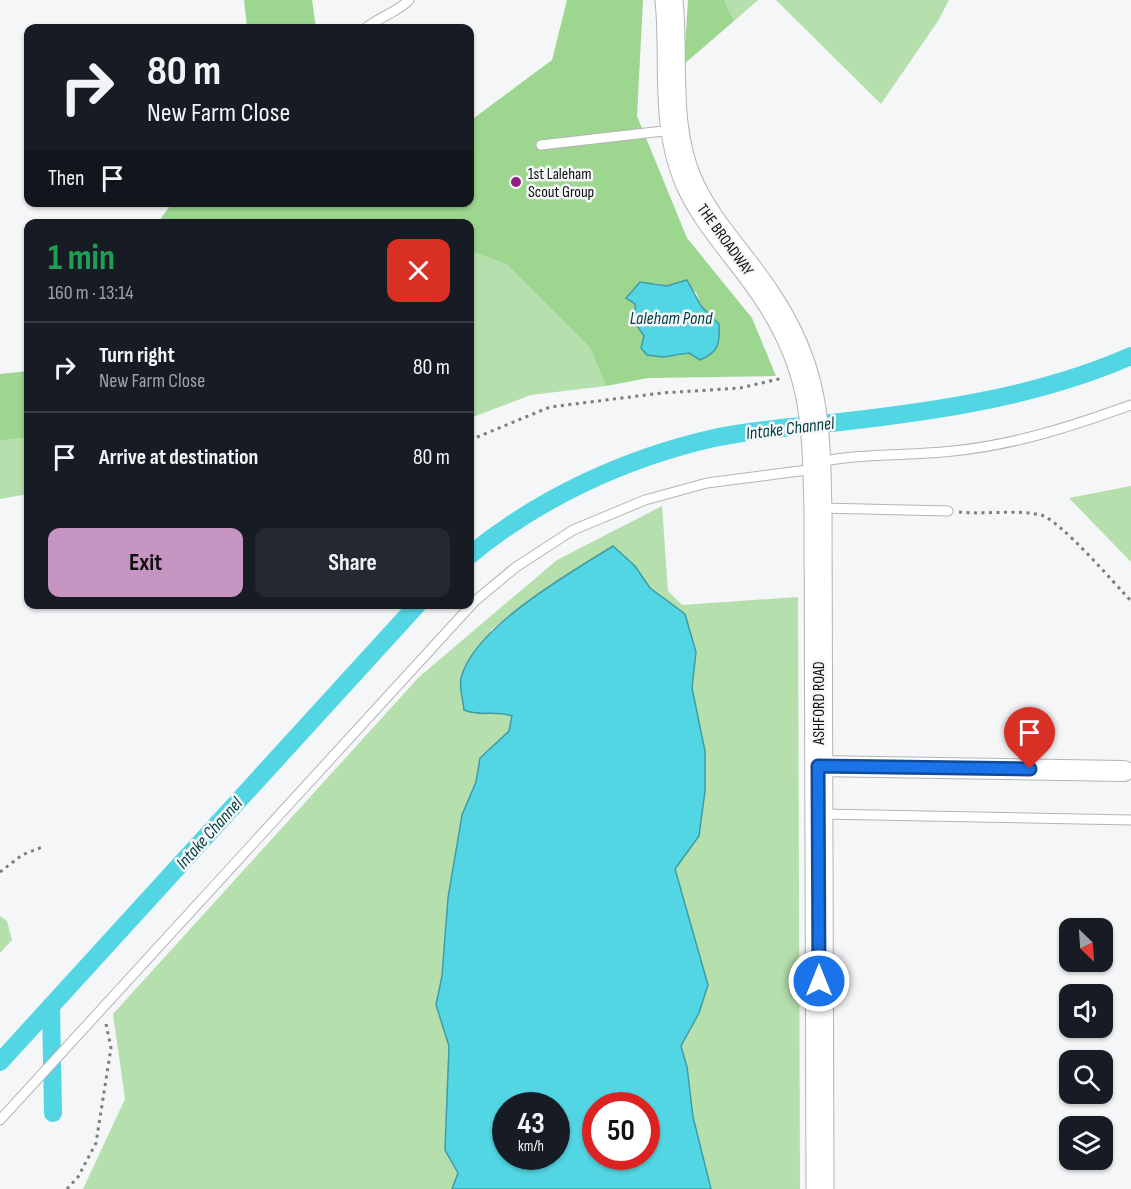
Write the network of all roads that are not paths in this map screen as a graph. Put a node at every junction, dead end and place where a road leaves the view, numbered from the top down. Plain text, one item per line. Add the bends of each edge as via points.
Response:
1 (409, 0) edge
2 (669, 0) edge
3 (371, 24) edge
4 (675, 130) junction
5 (541, 145) dead end
6 (809, 385) joint
7 (1131, 405) edge
8 (817, 462) junction
9 (818, 508) junction
10 (948, 511) road end
11 (474, 602) edge
12 (468, 609) edge
13 (818, 766) junction
14 (1124, 771) dead end
15 (818, 814) junction
16 (1131, 820) edge
17 (0, 1120) edge
18 (820, 1189) edge

1 - 3 lane via 400,10
2 - 4 main road, THE BROADWAY
4 - 5 lane
4 - 6 main road, THE BROADWAY via 688,179 703,209 768,297 802,361
6 - 8 main road, ASHFORD ROAD
7 - 8 lane via 1054,431 984,447
8 - 9 main road, ASHFORD ROAD
8 - 11 lane via 707,483 645,500 573,530 516,567
9 - 10 lane
9 - 13 main road, ASHFORD ROAD
12 - 17 lane
13 - 14 street
13 - 15 main road, ASHFORD ROAD
15 - 16 lane
15 - 18 main road, ASHFORD ROAD

